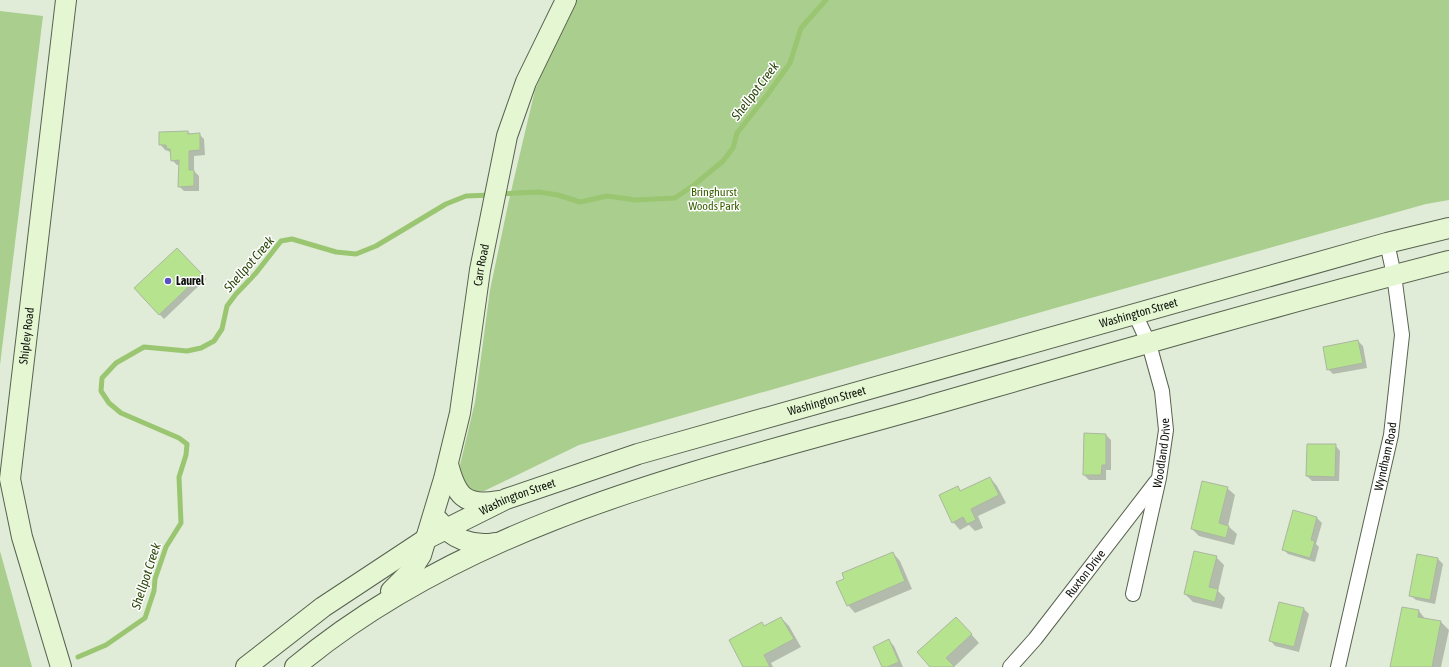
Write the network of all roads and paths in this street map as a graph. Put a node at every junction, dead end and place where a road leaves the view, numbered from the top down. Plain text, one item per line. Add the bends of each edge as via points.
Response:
1 (66, 0) edge
2 (566, 0) edge
3 (1449, 228) edge
4 (1387, 243) junction
5 (1449, 261) edge
6 (1394, 275) junction
7 (1136, 314) junction
8 (1149, 344) junction
9 (448, 464) junction
10 (1159, 478) junction
11 (506, 499) junction
12 (435, 510) junction
13 (445, 529) junction
14 (426, 539) junction
15 (503, 541) junction
16 (1133, 594) dead end
17 (328, 640) junction
18 (60, 667) edge
19 (246, 667) edge
20 (296, 667) edge
21 (1010, 667) edge
22 (1338, 667) edge

1 - 18 main road, Shipley Road via 10,479 22,537
2 - 9 main road, Carr Road via 526,82 507,136 480,270 460,413
3 - 4 main road, Washington Street
4 - 6 street, Wyndham Road
4 - 7 main road, Washington Street
5 - 6 main road
6 - 8 main road
6 - 22 street, Wyndham Road via 1402,335 1390,435
7 - 8 street, Woodland Drive
7 - 11 main road, Washington Street via 638,454
8 - 10 street, Woodland Drive via 1162,391 1166,430
8 - 15 main road via 656,483 550,521
9 - 11 main road via 456,490 465,500 492,502
9 - 12 main road, Carr Road
10 - 16 street, Woodland Drive
10 - 21 street, Ruxton Drive via 1040,634
11 - 13 main road, Washington Street
12 - 13 main road via 439,522
12 - 14 main road, Carr Road
13 - 14 main road, Washington Street
13 - 15 main road via 467,542 481,544
14 - 17 main road, Carr Road via 421,555 396,587
14 - 19 main road, Washington Street via 323,607
15 - 17 main road via 442,569
17 - 20 main road

